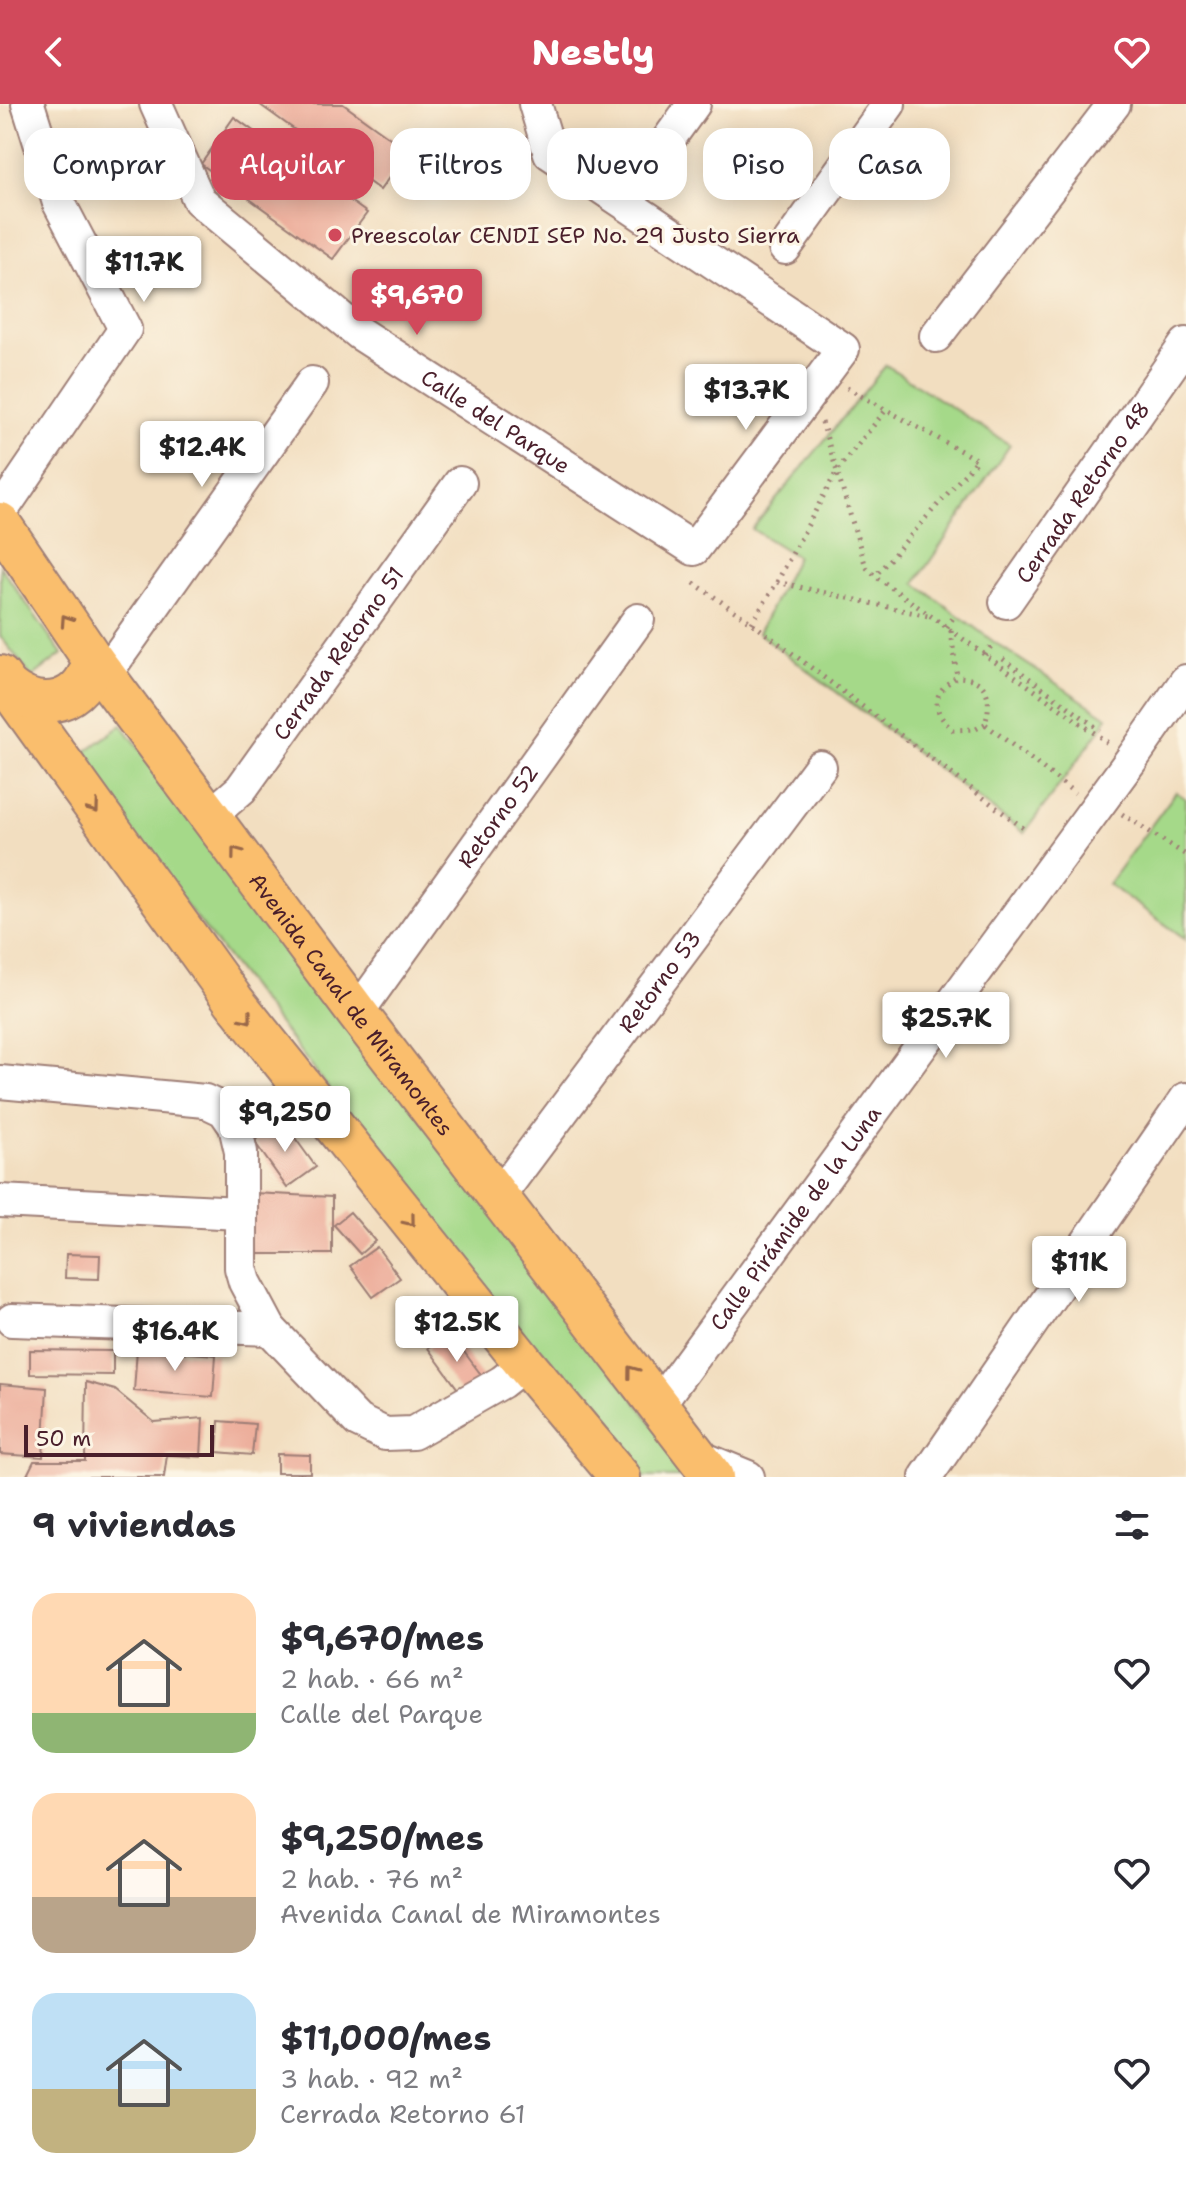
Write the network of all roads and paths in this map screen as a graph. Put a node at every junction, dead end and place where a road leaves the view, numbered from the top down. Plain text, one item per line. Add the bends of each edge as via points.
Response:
1 (28, 104) edge
2 (156, 104) edge
3 (535, 104) edge
4 (694, 104) edge
5 (889, 104) edge
6 (1114, 104) edge
7 (677, 128) edge
8 (785, 248) dead end
9 (936, 336) dead end
10 (1186, 344) edge
11 (312, 383) dead end
12 (818, 383) junction
13 (886, 410) junction
14 (838, 469) junction
15 (460, 483) dead end
16 (0, 513) edge
17 (0, 523) edge
18 (875, 576) junction
19 (777, 582) junction
20 (694, 583) dead end
21 (1006, 602) dead end
22 (955, 615) dead end
23 (933, 617) junction
24 (638, 620) dead end
25 (752, 623) junction
26 (949, 629) junction
27 (994, 642) dead end
28 (985, 655) junction
29 (1003, 659) dead end
30 (98, 668) junction
31 (957, 677) junction
32 (1186, 681) edge
33 (4, 682) edge
34 (1037, 688) junction
35 (133, 714) junction
36 (985, 724) junction
37 (1100, 730) dead end
38 (1131, 760) junction
39 (62, 762) junction
40 (820, 767) dead end
41 (1098, 804) junction
42 (210, 816) junction
43 (1026, 830) dead end
44 (1186, 855) edge
45 (357, 1013) junction
46 (0, 1082) edge
47 (1186, 1099) edge
48 (499, 1196) junction
49 (0, 1201) edge
50 (240, 1213) junction
51 (12, 1320) dead end
52 (270, 1329) junction
53 (525, 1364) junction
54 (658, 1405) junction
55 (705, 1466) edge
56 (620, 1477) edge
57 (748, 1477) edge
58 (926, 1477) edge

1 - 16 street via 59,203 125,329
2 - 12 street, Calle del Parque via 199,200 359,333 694,549
3 - 12 street via 550,153 843,349
4 - 7 street
5 - 8 street
6 - 9 street
10 - 21 street, Cerrada Retorno 48
11 - 30 street
12 - 13 path
12 - 14 path
13 - 14 path
13 - 18 path via 977,460
14 - 18 path via 866,567
14 - 19 path
15 - 42 street, Cerrada Retorno 51 via 241,789
30 -> 17 main road, Avenida Canal de Miramontes
18 - 23 path
19 - 23 path
19 - 25 path
20 - 25 path
22 - 26 path
23 - 26 path
24 - 45 street, Retorno 52
25 - 43 path
26 - 28 path
26 - 31 path
27 - 28 path
28 - 34 path
29 - 34 path
30 - 33 main road via 68,696 43,703 18,696
30 - 35 main road, Avenida Canal de Miramontes
31 - 36 path via 981,684 988,694
31 - 36 path via 942,689 938,713 953,730
32 - 38 street, Calle Pirámide de la Luna
33 - 39 main road
34 - 37 path
34 - 38 path
35 - 39 main road via 109,707 85,714 69,729
35 - 42 main road, Avenida Canal de Miramontes
36 - 41 path
38 - 41 street, Calle Pirámide de la Luna
39 -> 53 main road via 234,1001
40 - 48 street, Retorno 53
41 - 44 path
41 - 54 street, Calle Pirámide de la Luna
45 -> 42 main road, Avenida Canal de Miramontes
45 - 48 main road, Avenida Canal de Miramontes
46 - 50 street via 205,1101 224,1110 235,1126 241,1152
47 - 58 street
54 -> 48 main road, Avenida Canal de Miramontes
49 - 50 street
50 - 52 street via 241,1268
51 - 52 street
52 - 53 street via 358,1421 385,1434 413,1433
53 - 56 main road
54 - 55 main road, Avenida Canal de Miramontes
55 - 57 street

